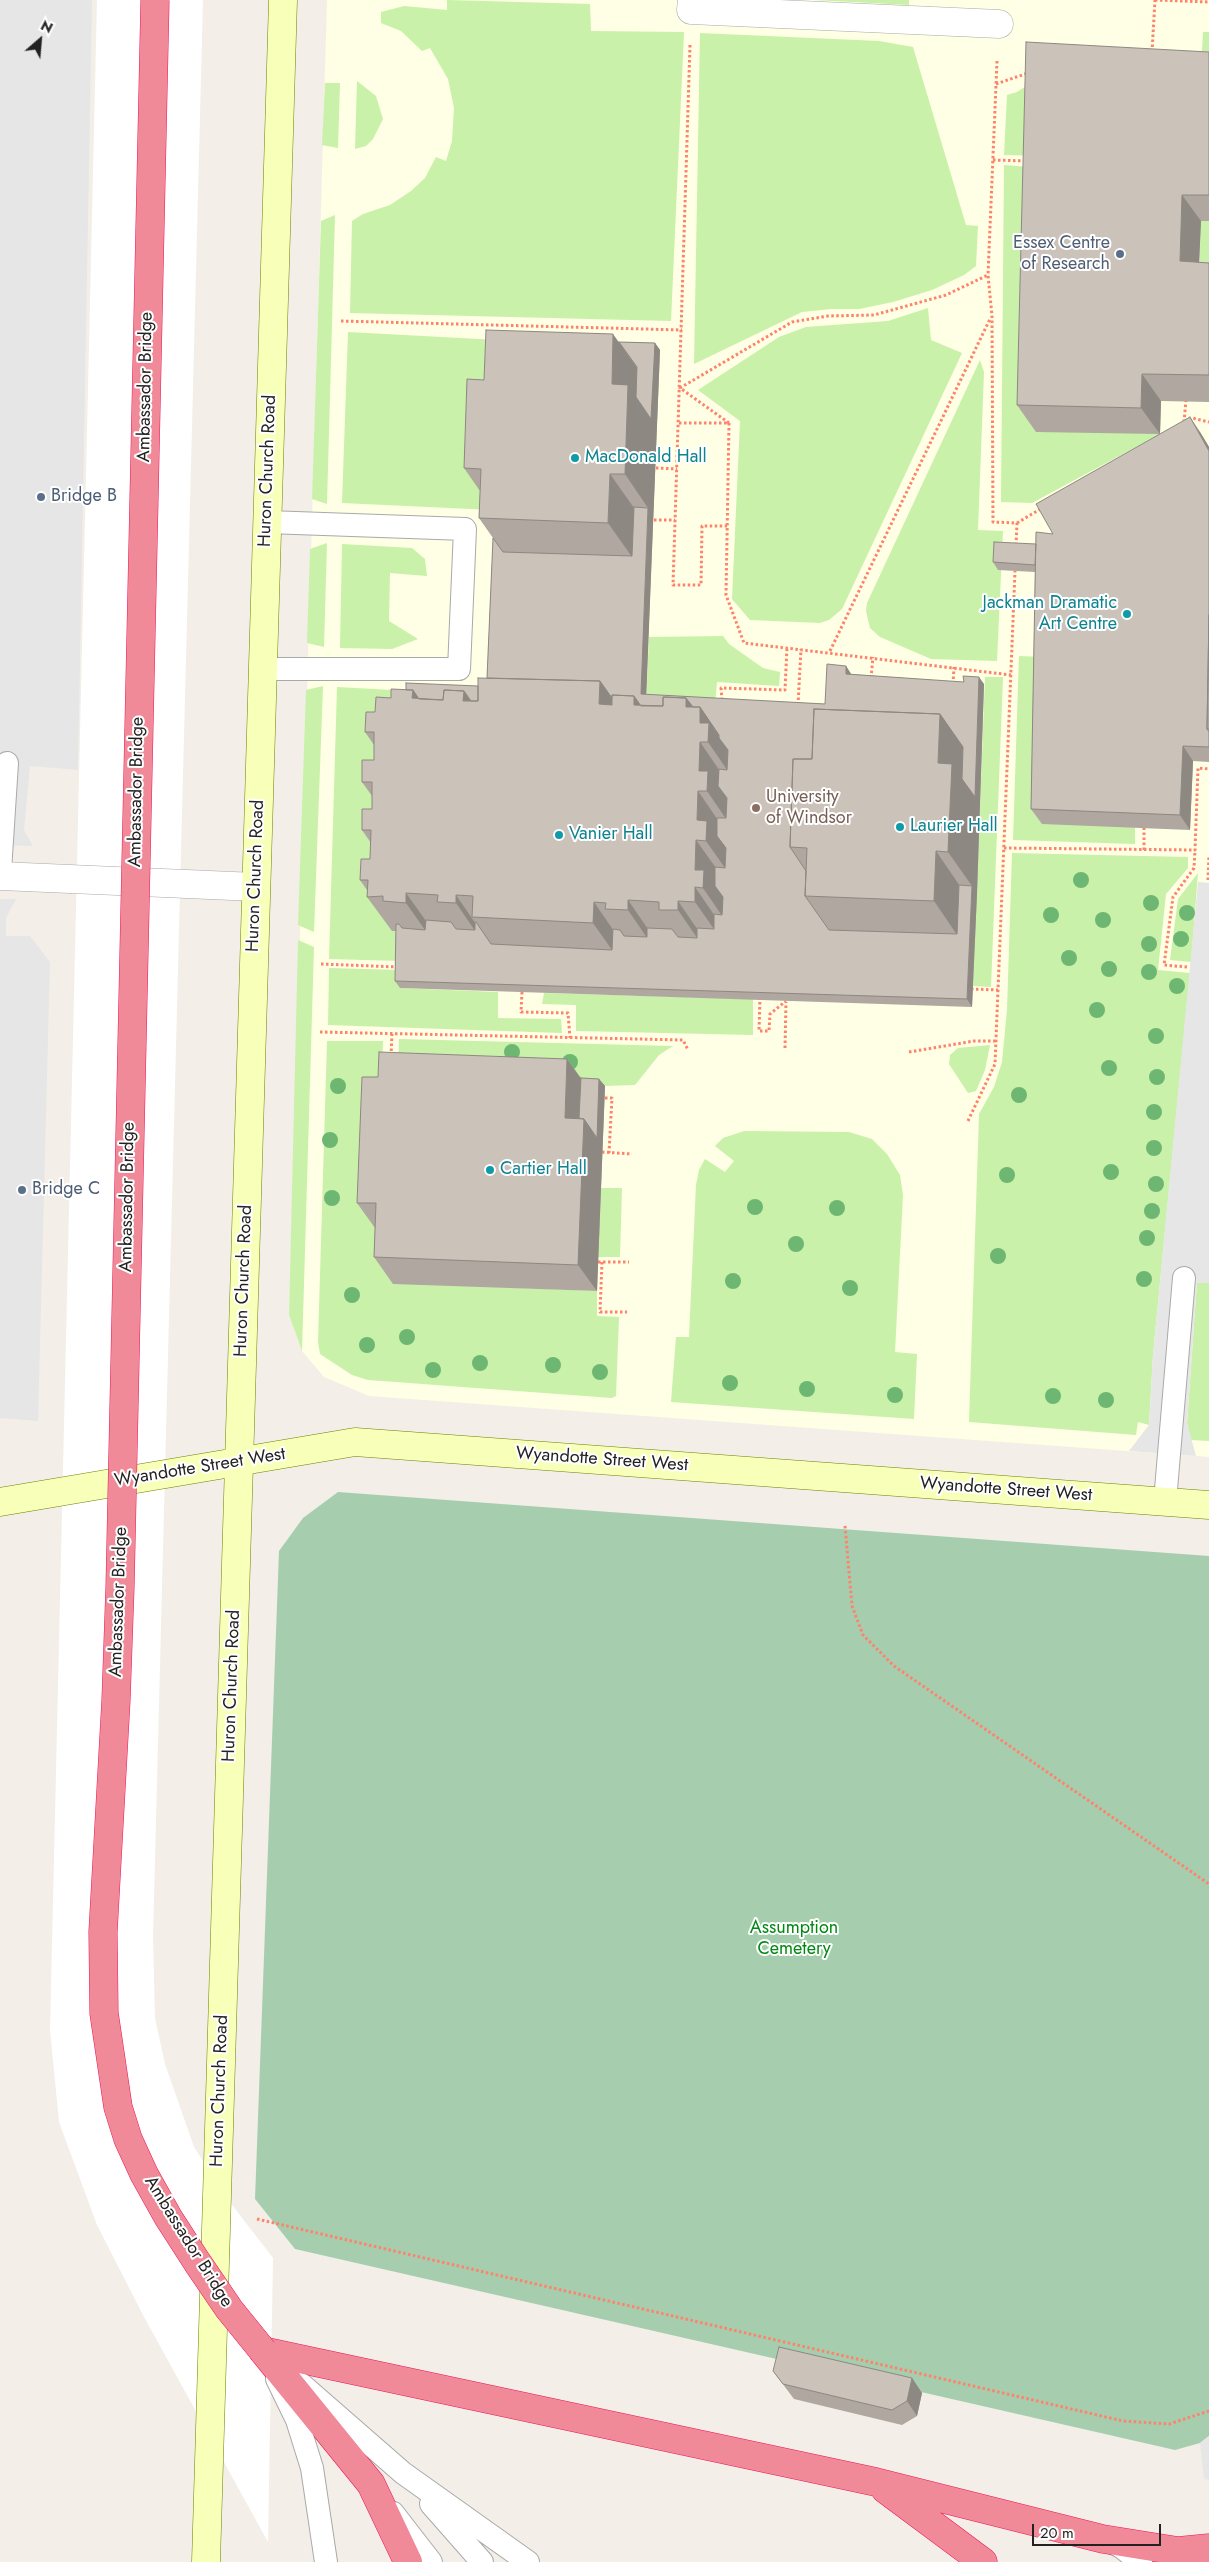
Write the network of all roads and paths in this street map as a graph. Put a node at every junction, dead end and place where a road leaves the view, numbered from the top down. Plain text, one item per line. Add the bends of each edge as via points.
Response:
1 (155, 0) edge
2 (283, 0) edge
3 (1154, 0) edge
4 (1209, 2) edge
5 (691, 5) edge
6 (998, 24) joint
7 (1152, 59) edge
8 (1032, 72) edge
9 (996, 84) junction
10 (993, 160) junction
11 (1033, 161) edge
12 (988, 275) junction
13 (992, 316) junction
14 (341, 321) dead end
15 (520, 326) junction
16 (682, 330) junction
17 (520, 334) edge
18 (680, 388) junction
19 (1186, 400) edge
20 (1209, 422) edge
21 (679, 423) junction
22 (729, 423) junction
23 (1184, 423) junction
24 (1176, 428) edge
25 (656, 468) dead end
26 (677, 470) junction
27 (1050, 503) edge
28 (675, 520) junction
29 (267, 522) junction
30 (1017, 523) junction
31 (727, 526) junction
32 (646, 528) edge
33 (1016, 550) edge
34 (1015, 571) edge
35 (787, 647) junction
36 (801, 649) junction
37 (830, 652) junction
38 (873, 657) junction
39 (954, 667) junction
40 (262, 669) junction
41 (1011, 675) junction
42 (865, 678) edge
43 (960, 685) edge
44 (730, 700) edge
45 (788, 703) edge
46 (798, 703) junction
47 (798, 709) edge
48 (1204, 761) edge
49 (7, 763) dead end
50 (1203, 769) junction
51 (1209, 769) edge
52 (1144, 828) edge
53 (1004, 848) junction
54 (1144, 850) junction
55 (1195, 850) junction
56 (1209, 855) edge
57 (0, 871) edge
58 (0, 876) edge
59 (1208, 880) edge
60 (256, 887) junction
61 (321, 964) dead end
62 (401, 967) edge
63 (1187, 967) dead end
64 (968, 989) edge
65 (998, 990) junction
66 (760, 991) edge
67 (522, 992) edge
68 (320, 1032) dead end
69 (392, 1034) junction
70 (570, 1038) junction
71 (996, 1041) junction
72 (785, 1048) dead end
73 (688, 1050) dead end
74 (909, 1052) dead end
75 (390, 1064) edge
76 (605, 1098) dead end
77 (968, 1122) dead end
78 (602, 1152) dead end
79 (609, 1153) junction
80 (632, 1154) dead end
81 (629, 1262) dead end
82 (1184, 1278) dead end
83 (627, 1312) dead end
84 (238, 1462) junction
85 (1165, 1501) junction
86 (0, 1502) edge
87 (1209, 1505) edge
88 (846, 1526) dead end
89 (1209, 1884) edge
90 (257, 2219) dead end
91 (263, 2351) junction
92 (1209, 2411) edge
93 (403, 2473) junction
94 (876, 2482) junction
95 (371, 2484) junction
96 (1103, 2539) junction
97 (1209, 2548) edge
98 (1178, 2551) junction
99 (1209, 2558) edge
100 (206, 2562) edge
101 (326, 2562) edge
102 (408, 2562) edge
103 (431, 2562) edge
104 (482, 2562) edge
105 (528, 2562) edge
106 (982, 2562) edge
107 (1141, 2562) edge

1 - 91 highway, Ambassador Bridge, bridge via 120,1587 102,1932 104,2013 118,2107 144,2174 197,2262
2 - 29 main road, Huron Church Road
3 - 4 path
3 - 7 path
5 - 6 street
5 - 16 path
6 - 9 path
8 - 9 path
9 - 10 path
10 - 11 path
10 - 12 path
12 - 13 path
12 - 18 path via 946,295 874,315 828,316 792,322
13 - 30 path via 993,522
13 - 37 path
14 - 15 path
15 - 16 path
15 - 17 path
16 - 18 path
18 - 21 path
18 - 22 path
19 - 23 path
20 - 23 path via 1192,418
21 - 22 path
21 - 26 path
22 - 31 path
23 - 24 path
25 - 26 path
26 - 28 path
27 - 30 path
28 - 31 path via 673,585 701,585 702,526
28 - 32 path via 647,520
29 - 40 main road, Huron Church Road
29 - 40 lane via 465,529 460,669
30 - 33 path
31 - 35 path via 726,595 744,643
34 - 41 path
35 - 36 path
35 - 44 path via 785,690 721,688 721,700
36 - 37 path
36 - 46 path
37 - 38 path
38 - 39 path
38 - 42 path via 872,678
39 - 41 path
39 - 43 path via 953,684
40 - 60 main road, Huron Church Road
41 - 53 path
45 - 46 path
46 - 47 path
48 - 50 path
49 - 57 lane
50 - 51 path
50 - 55 path via 1198,768
52 - 54 path
53 - 54 path
53 - 65 path
54 - 55 path
55 - 63 path via 1194,868 1173,897 1164,965
56 - 59 path
58 - 60 street
60 - 84 main road, Huron Church Road
61 - 62 path
64 - 65 path
65 - 71 path
66 - 72 path via 759,1031 769,1031 770,1014 786,1001
67 - 70 path via 521,1012 568,1013
68 - 69 path
69 - 70 path
69 - 75 path
70 - 73 path via 683,1040
71 - 74 path via 974,1040
71 - 77 path via 995,1064
76 - 79 path via 612,1098
78 - 79 path
79 - 80 path
81 - 83 path via 600,1262 600,1312
82 - 85 lane
84 - 85 main road, Wyandotte Street West via 355,1442
84 - 86 main road, Wyandotte Street West
84 - 100 main road, Huron Church Road
85 - 87 main road, Wyandotte Street West
88 - 89 path via 852,1606 864,1635 894,1666
90 - 92 path via 1123,2421 1169,2424
91 - 93 lane
91 - 94 highway
91 - 95 highway, Ambassador Bridge
91 - 101 lane via 297,2420 312,2468
93 - 104 lane
93 - 105 lane
94 - 96 highway
94 - 106 highway
95 - 102 highway, Ambassador Bridge
95 - 103 lane
96 - 98 highway
96 - 107 lane
97 - 98 highway
98 - 99 highway

